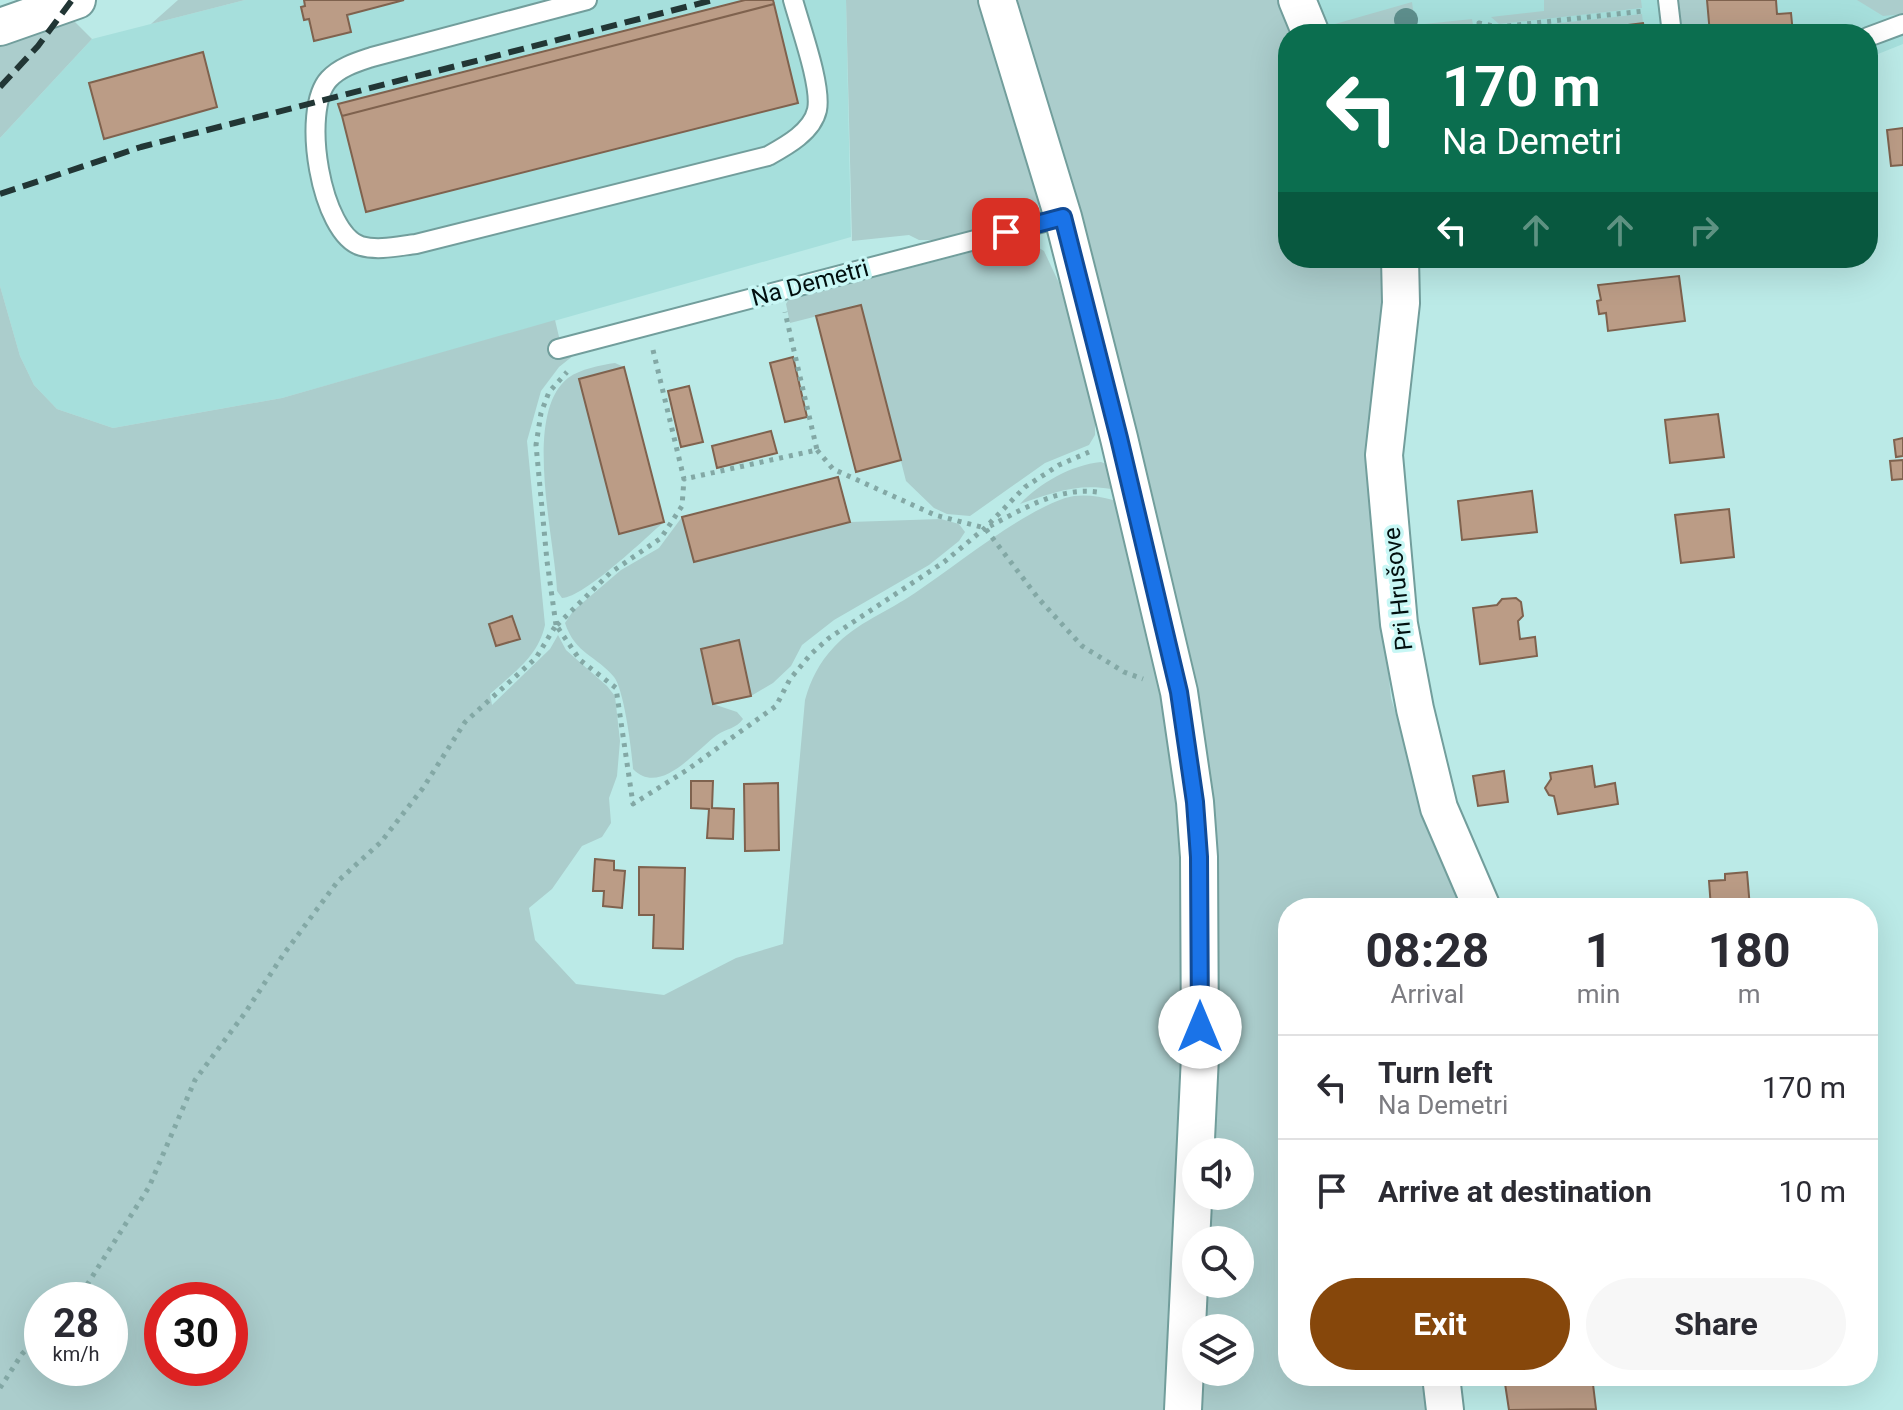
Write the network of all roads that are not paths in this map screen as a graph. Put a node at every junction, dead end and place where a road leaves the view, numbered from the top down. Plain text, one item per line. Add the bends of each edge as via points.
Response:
1 (77, 0) edge
2 (587, 0) edge
3 (793, 0) edge
4 (997, 0) edge
5 (1297, 0) edge
6 (1668, 0) edge
7 (1307, 24) edge
8 (1671, 24) edge
9 (1903, 24) edge
10 (0, 27) edge
11 (1878, 33) edge
12 (1063, 217) junction
13 (1400, 268) edge
14 (558, 349) dead end
15 (1478, 898) edge
16 (1442, 1386) edge
17 (1183, 1410) edge
18 (1445, 1410) edge

1 - 10 street
2 - 3 lane via 372,57 327,80 313,127 316,156 326,195 346,237 360,246 416,244 768,156 805,130 817,111 816,86
4 - 12 street
5 - 7 street
6 - 8 lane
9 - 11 lane
12 - 14 lane, Na Demetri
12 - 17 street via 1179,692 1195,802 1200,1056
13 - 15 street, Pri Hrušove via 1384,455 1399,624 1439,808
16 - 18 street

